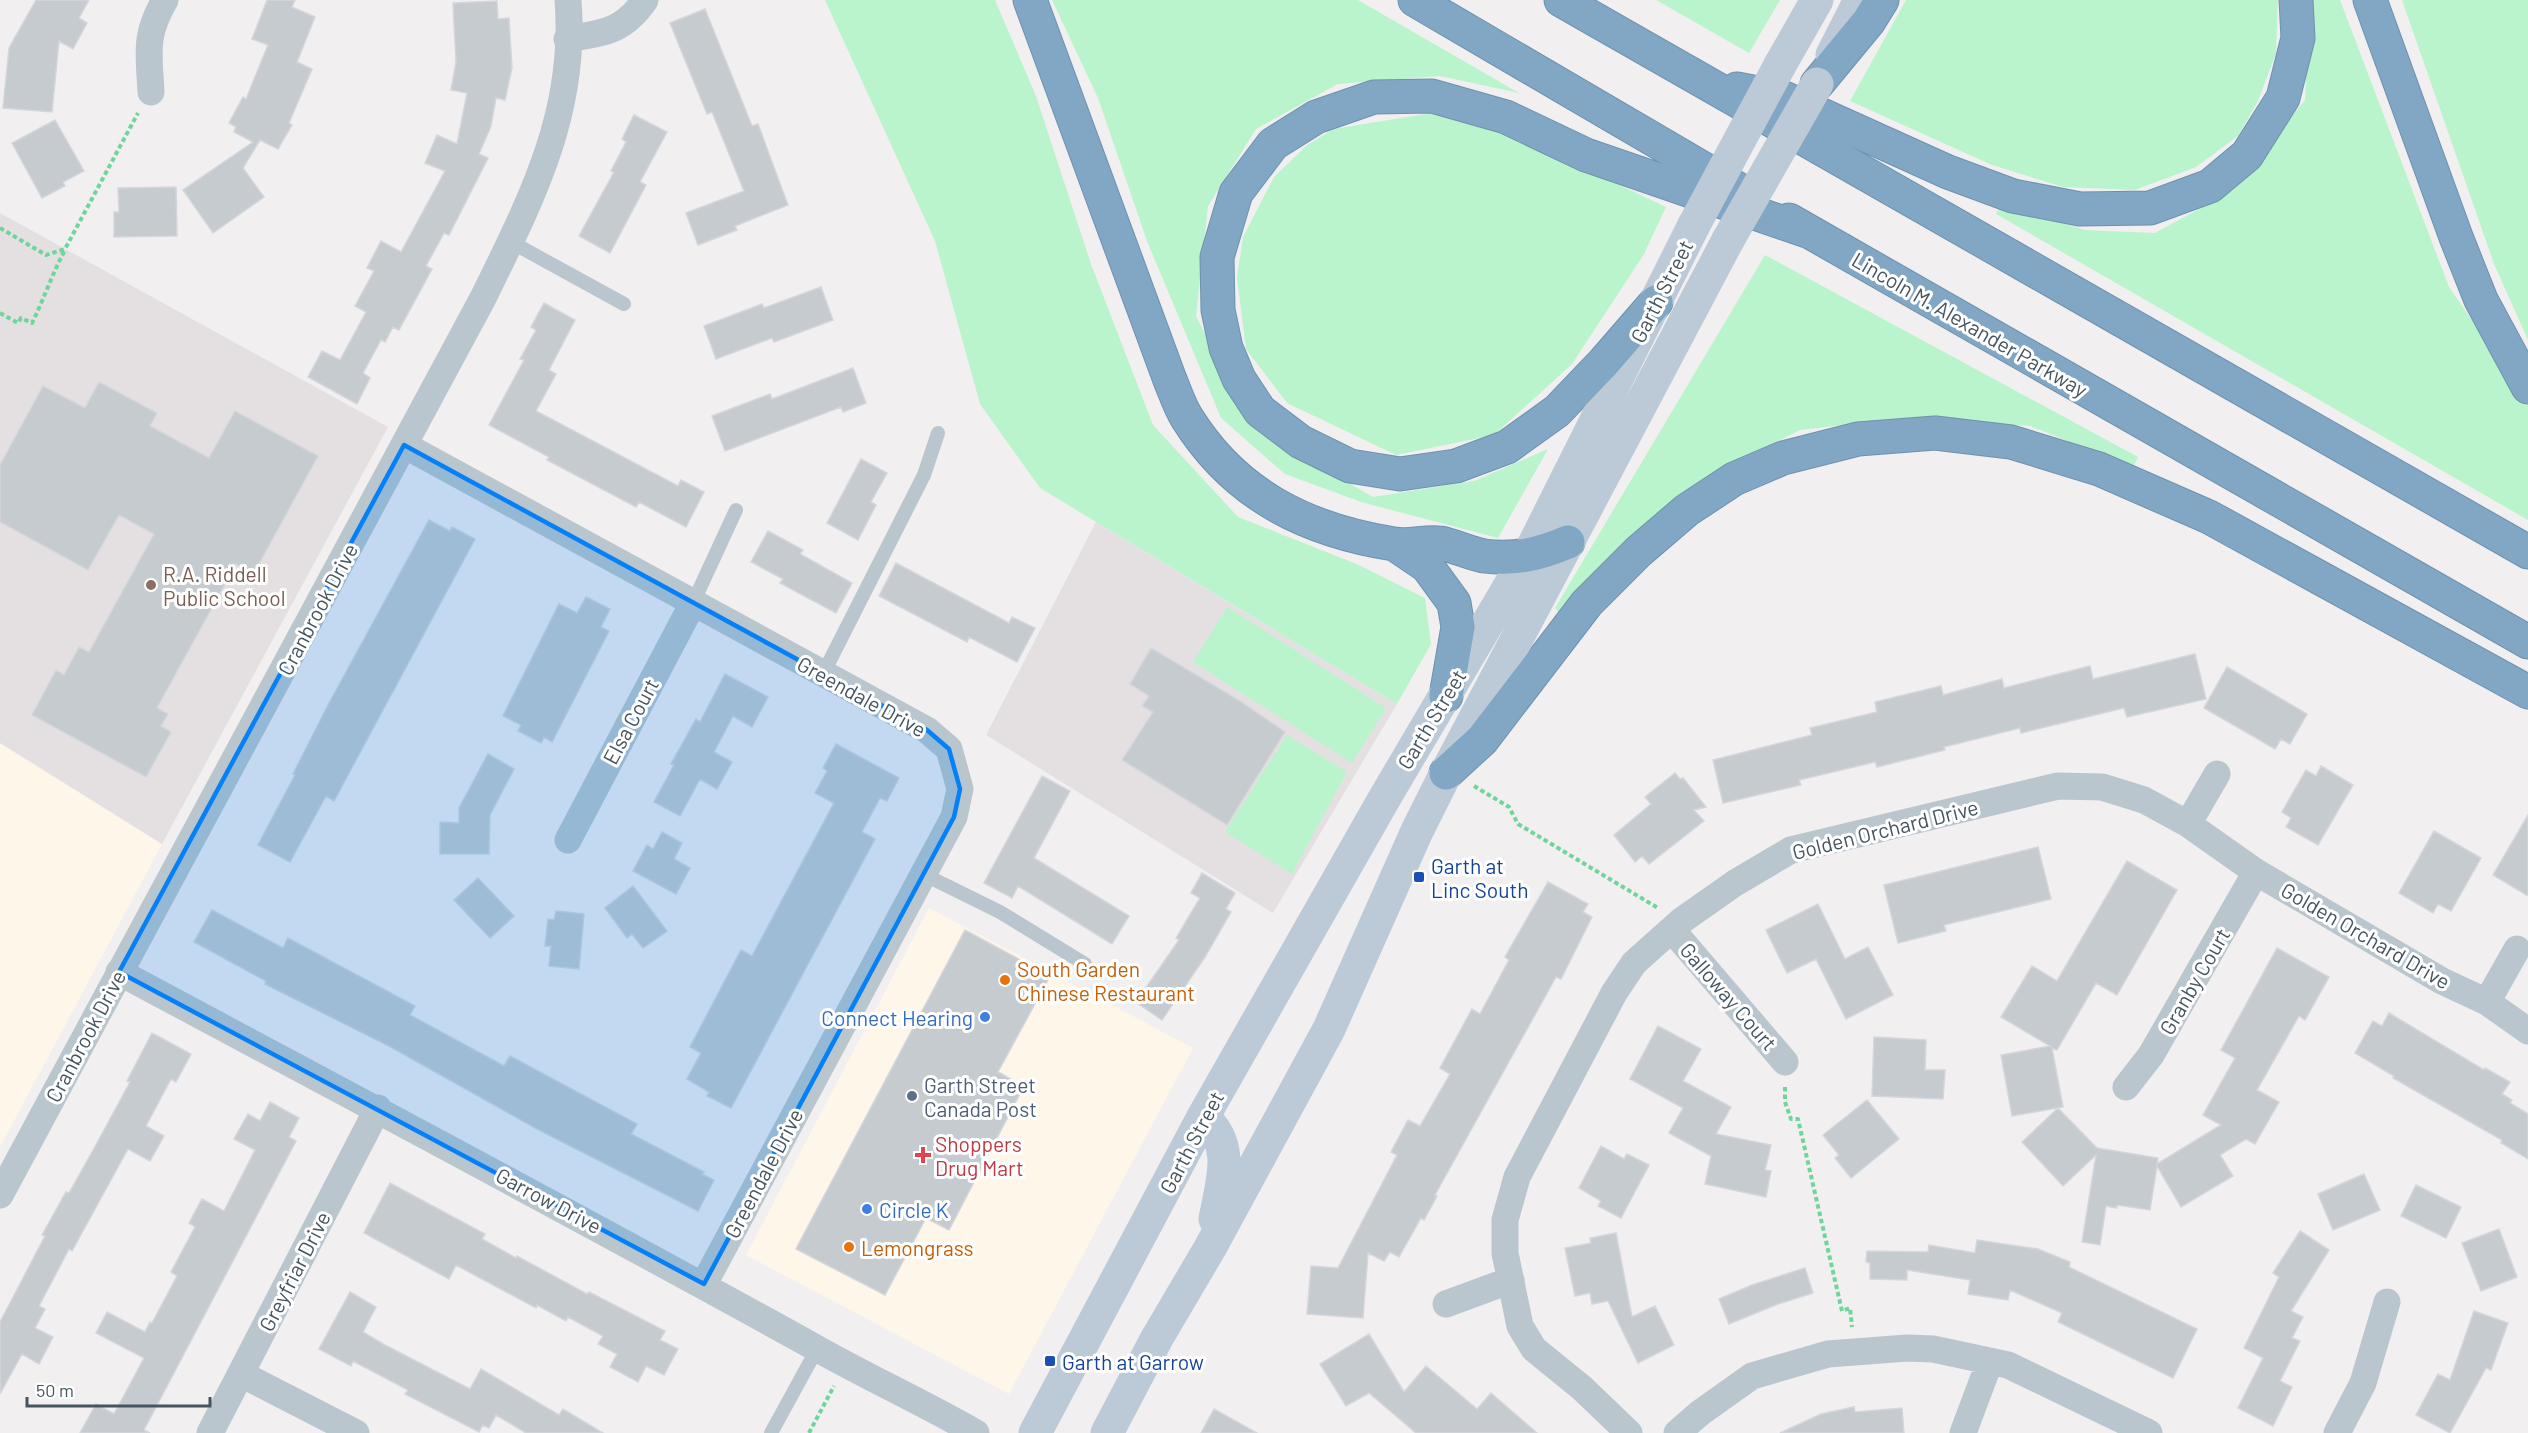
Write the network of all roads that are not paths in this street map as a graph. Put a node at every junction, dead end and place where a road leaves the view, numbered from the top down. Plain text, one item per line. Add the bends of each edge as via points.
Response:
1 (165, 0) edge
2 (568, 0) edge
3 (645, 0) edge
4 (1030, 0) edge
5 (1415, 0) edge
6 (1561, 0) edge
7 (1817, 0) edge
8 (1860, 0) edge
9 (1882, 0) edge
10 (2296, 0) edge
11 (2370, 0) edge
12 (567, 39) junction
13 (1700, 81) junction
14 (1817, 84) junction
15 (151, 92) road end
16 (1807, 231) junction
17 (511, 242) junction
18 (1656, 302) junction
19 (624, 304) dead end
20 (2528, 387) edge
21 (938, 433) dead end
22 (404, 445) junction
23 (736, 510) dead end
24 (1568, 542) junction
25 (1396, 545) junction
26 (2528, 552) edge
27 (1527, 555) junction
28 (693, 603) junction
29 (2528, 642) edge
30 (823, 674) junction
31 (2528, 692) edge
32 (1446, 696) junction
33 (1446, 773) junction
34 (2217, 774) dead end
35 (2188, 824) junction
36 (568, 840) dead end
37 (2256, 872) junction
38 (923, 874) junction
39 (1677, 926) junction
40 (2517, 949) dead end
41 (1085, 964) dead end
42 (119, 972) junction
43 (2487, 1002) junction
44 (2528, 1031) edge
45 (1785, 1062) road end
46 (2126, 1087) dead end
47 (378, 1108) junction
48 (1203, 1118) junction
49 (0, 1196) edge
50 (1210, 1248) junction
51 (1511, 1280) junction
52 (704, 1284) junction
53 (2387, 1302) dead end
54 (1446, 1304) dead end
55 (817, 1349) junction
56 (1990, 1361) junction
57 (241, 1374) junction
58 (210, 1433) edge
59 (356, 1433) edge
60 (771, 1433) edge
61 (976, 1433) edge
62 (1035, 1433) edge
63 (1107, 1433) edge
64 (1629, 1433) edge
65 (1677, 1433) edge
66 (1963, 1433) edge
67 (2149, 1433) edge
68 (2337, 1433) edge

1 - 15 street via 148,38
2 - 12 street, Cranbrook Drive
3 - 12 street via 631,19 614,30
4 - 25 highway via 1185,416 1216,458 1245,486 1288,512 1325,527
5 - 16 highway, Lincoln M. Alexander Parkway
6 - 13 highway
7 - 18 main road, Garth Street, bridge
8 - 14 main road, Garth Street
9 - 14 highway
10 - 13 highway via 2298,38 2283,98 2247,155 2210,186 2150,208 2080,209 2013,195 1948,172 1784,98
11 - 20 highway via 2481,300
12 - 17 street, Cranbrook Drive via 564,87 554,137
13 - 26 highway
14 - 24 main road, Garth Street, bridge via 1728,240
16 - 18 highway via 1586,154 1506,117 1432,96 1374,97 1316,117 1273,144 1236,193 1217,256 1218,310 1226,348 1239,379 1260,411 1301,442 1350,466 1400,474 1456,466 1507,447 1557,411
16 - 29 highway, Lincoln M. Alexander Parkway
17 - 19 lane
17 - 22 street, Cranbrook Drive
18 - 27 main road, Garth Street
21 - 30 lane via 924,475
22 - 28 street, Greendale Drive
22 - 42 street, Cranbrook Drive
23 - 28 lane
24 - 27 highway
24 - 33 main road, Garth Street
25 - 27 highway via 1438,543 1484,556
25 - 32 highway via 1427,566 1454,603 1458,627
27 - 32 main road, Garth Street
28 - 30 street, Greendale Drive
28 - 36 street, Elsa Court
30 - 38 street, Greendale Drive via 927,730 950,749 960,789 954,817
31 - 33 highway via 2209,517 2099,469 2011,441 1935,433 1858,440 1783,458 1734,479 1687,510 1587,603 1482,740
32 - 48 main road, Garth Street
33 - 50 main road, Garth Street via 1329,1029
34 - 35 street
35 - 37 street, Golden Orchard Drive
35 - 39 street, Golden Orchard Drive via 2144,800 2102,788 2058,786 1791,850 1735,883
37 - 43 street, Golden Orchard Drive via 2442,981
37 - 46 street, Granby Court via 2151,1055
38 - 41 lane via 1000,912
38 - 52 street, Greendale Drive
39 - 45 street, Galloway Court
39 - 51 street, Golden Orchard Drive via 1634,963 1614,993 1517,1177 1505,1220 1505,1253
40 - 43 street
42 - 47 street, Garrow Drive
42 - 49 street, Cranbrook Drive
43 - 44 street, Golden Orchard Drive
47 - 52 street, Garrow Drive
47 - 57 street, Greyfriar Drive
48 - 50 main road via 1215,1128 1222,1142 1225,1166
48 - 62 main road, Garth Street
50 - 63 main road, Garth Street
51 - 54 street
51 - 64 street, Golden Orchard Drive via 1520,1326 1534,1349
52 - 55 street, Garrow Drive
53 - 68 street via 2363,1383
55 - 60 lane
55 - 61 street, Garrow Drive
56 - 65 street via 1907,1348 1828,1354 1752,1376
56 - 66 street
56 - 67 street via 2008,1365
57 - 58 street, Greyfriar Drive
57 - 59 street

